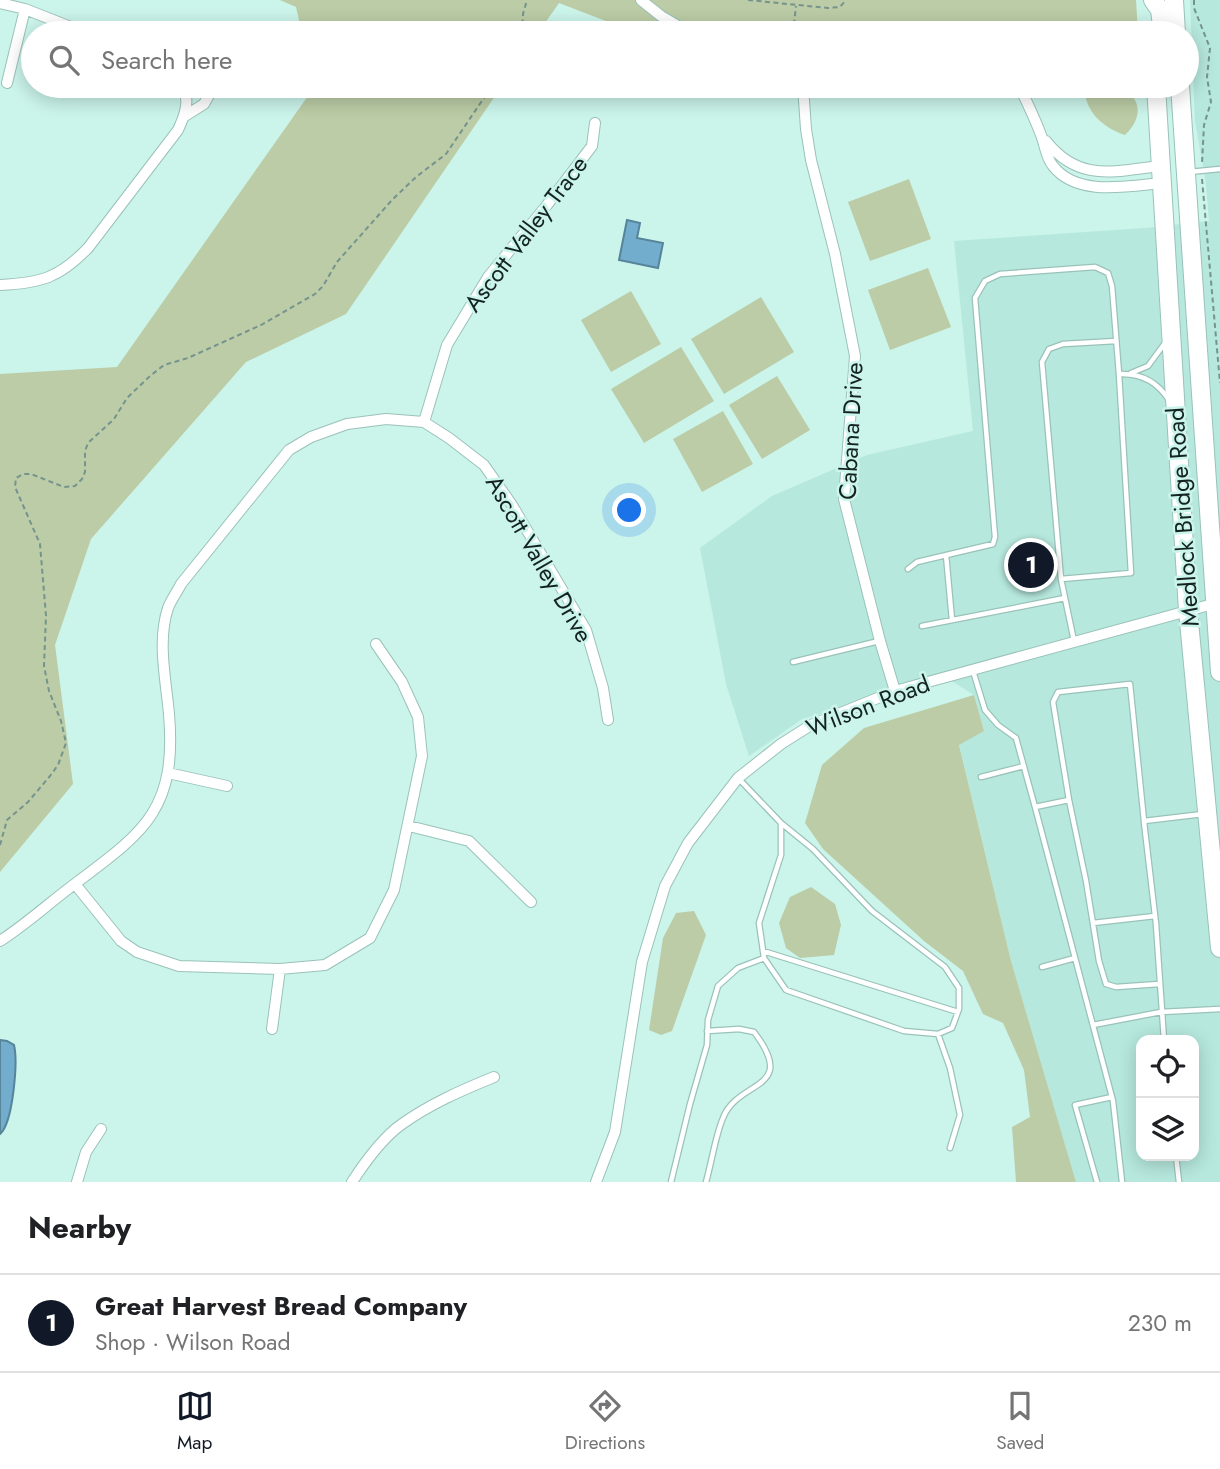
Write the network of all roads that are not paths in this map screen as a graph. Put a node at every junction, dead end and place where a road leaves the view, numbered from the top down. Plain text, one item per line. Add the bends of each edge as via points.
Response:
1 (641, 0) edge
2 (1152, 0) edge
3 (1174, 0) edge
4 (0, 2) edge
5 (25, 9) junction
6 (22, 21) edge
7 (56, 21) edge
8 (672, 21) edge
9 (1152, 21) edge
10 (1161, 21) edge
11 (1175, 21) edge
12 (21, 25) edge
13 (7, 83) dead end
14 (187, 98) edge
15 (207, 98) edge
16 (804, 98) edge
17 (1024, 98) edge
18 (1157, 98) edge
19 (1168, 98) edge
20 (1182, 98) edge
21 (185, 116) junction
22 (595, 122) dead end
23 (1041, 135) junction
24 (1220, 169) edge
25 (1194, 171) junction
26 (1110, 173) junction
27 (1161, 174) junction
28 (1111, 187) junction
29 (0, 285) edge
30 (1171, 334) junction
31 (1116, 341) junction
32 (1197, 357) junction
33 (1130, 373) junction
34 (1118, 374) junction
35 (1175, 410) junction
36 (424, 422) junction
37 (1209, 538) junction
38 (1220, 554) edge
39 (946, 555) junction
40 (908, 569) dead end
41 (1061, 579) junction
42 (1065, 598) junction
43 (1217, 603) edge
44 (1188, 611) junction
45 (952, 620) junction
46 (922, 626) dead end
47 (880, 641) junction
48 (1074, 642) junction
49 (376, 645) dead end
50 (793, 662) dead end
51 (972, 669) junction
52 (1220, 672) edge
53 (895, 691) junction
54 (608, 720) dead end
55 (1024, 766) junction
56 (168, 773) junction
57 (981, 777) dead end
58 (738, 778) junction
59 (227, 786) dead end
60 (1069, 800) junction
61 (1035, 807) junction
62 (1207, 813) junction
63 (1144, 821) junction
64 (781, 823) junction
65 (409, 827) junction
66 (75, 884) junction
67 (531, 902) dead end
68 (1155, 916) junction
69 (1093, 923) junction
70 (0, 941) edge
71 (1220, 948) edge
72 (763, 951) junction
73 (764, 958) junction
74 (1074, 958) junction
75 (1042, 967) dead end
76 (280, 969) junction
77 (1159, 984) junction
78 (1220, 1009) edge
79 (958, 1012) junction
80 (1161, 1012) junction
81 (1093, 1025) junction
82 (272, 1029) dead end
83 (707, 1031) junction
84 (938, 1034) junction
85 (1163, 1035) edge
86 (494, 1077) dead end
87 (1112, 1097) junction
88 (101, 1129) dead end
89 (950, 1148) dead end
90 (1176, 1161) edge
91 (77, 1182) edge
92 (352, 1182) edge
93 (596, 1182) edge
94 (671, 1182) edge
95 (706, 1182) edge
96 (1097, 1182) edge
97 (1122, 1182) edge
98 (1178, 1182) edge

1 - 8 street
2 - 9 highway
2 - 10 highway
3 - 11 highway
4 - 5 street
5 - 6 street
5 - 7 street
12 - 13 street
14 - 21 street
15 - 21 street
16 - 47 street, Cabana Drive via 811,160 855,356 844,499
17 - 23 street
18 - 27 highway, Medlock Bridge Road
19 - 25 highway via 1171,148
20 - 25 highway, Medlock Bridge Road
21 - 29 street via 74,263 29,284
22 - 36 street, Ascott Valley Trace via 592,146 488,277 447,345
23 - 26 street via 1073,165
23 - 28 street via 1051,164 1060,173 1077,183
24 - 25 lane
25 - 32 highway, Medlock Bridge Road
26 - 27 street
26 - 28 street
27 - 28 street
27 - 30 highway, Medlock Bridge Road
27 - 32 highway via 1179,201 1184,311 1188,339
30 - 33 lane via 1148,366
30 - 35 highway, Medlock Bridge Road
31 - 34 lane
31 - 39 lane via 1112,286 1108,273 1095,267 1000,274 985,281 975,298 995,537 993,544
31 - 41 lane via 1063,344 1049,349 1042,362
32 - 37 highway, Medlock Bridge Road
33 - 34 lane
33 - 35 lane via 1161,387
34 - 41 lane via 1131,573
35 - 44 highway, Medlock Bridge Road
36 - 54 street, Ascott Valley Drive via 484,465 512,505 586,630
36 - 56 street, Ascott Valley Drive via 386,419 347,424 289,450 181,584 168,608 163,647 172,747
37 - 38 highway
37 - 43 highway, Medlock Bridge Road
39 - 40 lane
39 - 45 lane
41 - 42 lane
42 - 45 lane
42 - 48 lane
43 - 44 street, Wilson Road
43 - 52 highway, Medlock Bridge Road
44 - 48 street, Wilson Road
44 - 62 highway, Medlock Bridge Road
45 - 46 lane
47 - 50 lane
47 - 53 street, Cabana Drive
48 - 51 street, Wilson Road
49 - 65 street via 402,682 418,717 422,756
51 - 53 street, Wilson Road
51 - 55 lane via 985,710 1016,738
53 - 58 street, Wilson Road via 811,725
55 - 57 lane
55 - 61 lane
56 - 59 street
56 - 66 street, Ascott Valley Drive via 160,802 145,827
58 - 64 lane
58 - 93 street, Wilson Road via 688,843 665,886 642,962 615,1132
60 - 61 lane
60 - 63 lane via 1053,702 1058,692 1130,684
60 - 69 lane
61 - 74 lane
62 - 63 lane
62 - 71 highway, Medlock Bridge Road
63 - 68 lane
64 - 72 lane via 781,855 759,923
64 - 79 lane via 813,849 872,911 945,967 959,988
65 - 67 street via 469,841
65 - 76 street via 394,890 370,937 325,965
66 - 70 street, Ascott Valley Drive
66 - 76 street via 121,941 145,956 179,966
68 - 69 lane
68 - 77 lane
69 - 77 lane via 1106,984
72 - 73 lane
72 - 79 lane
73 - 83 lane via 738,968 718,986
73 - 84 lane via 786,990 904,1031
74 - 75 lane
74 - 81 lane
76 - 82 street
77 - 80 lane
78 - 80 lane
79 - 84 lane via 952,1028
80 - 81 lane
80 - 85 lane
81 - 87 lane
83 - 94 lane via 708,1045
83 - 95 lane via 754,1032 770,1061 770,1073 723,1115
84 - 89 lane via 960,1115
86 - 92 street via 454,1093 400,1125
87 - 96 lane via 1075,1105
87 - 97 lane
88 - 91 street via 86,1152
90 - 98 lane

